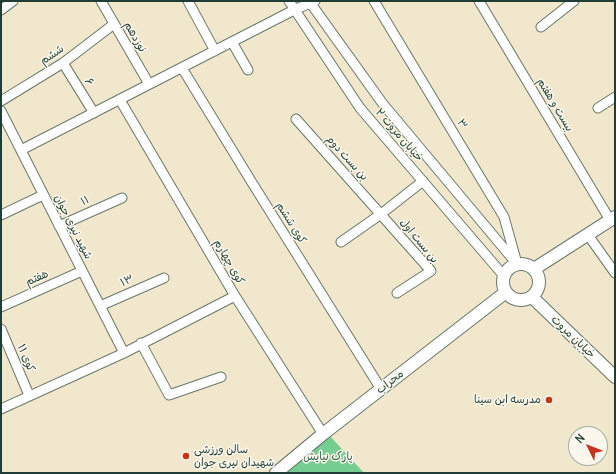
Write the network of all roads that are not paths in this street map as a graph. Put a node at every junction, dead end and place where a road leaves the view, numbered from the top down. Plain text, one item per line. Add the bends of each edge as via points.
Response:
1 (13, 1) edge
2 (101, 1) edge
3 (188, 1) edge
4 (288, 1) edge
5 (374, 1) edge
6 (479, 1) edge
7 (574, 1) edge
8 (312, 2) edge
9 (1, 10) edge
10 (294, 10) junction
11 (114, 24) junction
12 (541, 27) dead end
13 (232, 42) junction
14 (215, 51) junction
15 (63, 64) junction
16 (182, 68) junction
17 (248, 70) dead end
18 (149, 84) junction
19 (615, 97) edge
20 (120, 100) junction
21 (1, 101) edge
22 (598, 108) dead end
23 (1, 111) edge
24 (94, 113) junction
25 (296, 119) dead end
26 (21, 150) junction
27 (423, 181) junction
28 (44, 195) junction
29 (122, 198) dead end
30 (381, 214) junction
31 (1, 215) edge
32 (612, 219) edge
33 (59, 226) junction
34 (588, 235) junction
35 (341, 242) dead end
36 (517, 264) junction
37 (534, 269) junction
38 (82, 271) junction
39 (615, 273) edge
40 (504, 276) junction
41 (164, 278) dead end
42 (506, 292) junction
43 (397, 293) dead end
44 (235, 296) junction
45 (532, 297) junction
46 (100, 306) junction
47 (1, 307) edge
48 (1, 329) edge
49 (141, 343) junction
50 (124, 353) junction
51 (221, 377) dead end
52 (615, 377) edge
53 (382, 389) junction
54 (29, 395) junction
55 (1, 409) edge
56 (323, 434) junction
57 (276, 473) edge

1 - 9 street
2 - 11 street, نوزدهم
3 - 14 street
4 - 10 street, خیابان مروت ۲
5 - 36 street, ۳ via 504,217
6 - 32 street, بیست و هفتم
7 - 12 street
8 - 10 street
8 - 36 street, خیابان مروت ۲ via 383,104
10 - 13 street
10 - 27 street, خیابان مروت ۲ via 360,108
11 - 15 street, ششم
11 - 18 street, نوزدهم
13 - 14 street
13 - 17 street
14 - 16 street
15 - 21 street, ششم
15 - 24 street, ۶
16 - 18 street
16 - 53 street, کوی ششم
18 - 20 street
19 - 22 street
20 - 24 street
20 - 44 street, کوی چهارم
23 - 26 street, شهید نیری جوان
24 - 26 street
25 - 30 street, بن بست دوم
26 - 28 street, شهید نیری جوان
27 - 30 street
27 - 40 street, خیابان مروت ۲
28 - 31 street
28 - 33 street, شهید نیری جوان
29 - 33 street, ۱۱
30 - 35 street
30 - 43 street, بن بست اول via 431,271
32 - 34 street
33 - 38 street, شهید نیری جوان
34 - 37 street
34 - 39 street
36 - 37 street
36 - 40 street
37 - 45 street via 538,274 539,286
38 - 46 street, شهید نیری جوان
38 - 47 street, هفتم
40 - 42 street
41 - 46 street, ۱۳
42 - 45 street via 510,297 521,300
42 - 53 street, محراب
44 - 49 street
44 - 56 street, کوی چهارم
45 - 52 street, خیابان مروت
46 - 50 street, شهید نیری جوان
48 - 54 street, کوی ۱۱
49 - 50 street
49 - 51 street via 169,395
50 - 54 street
53 - 56 street, محراب
54 - 55 street
56 - 57 street, محراب

